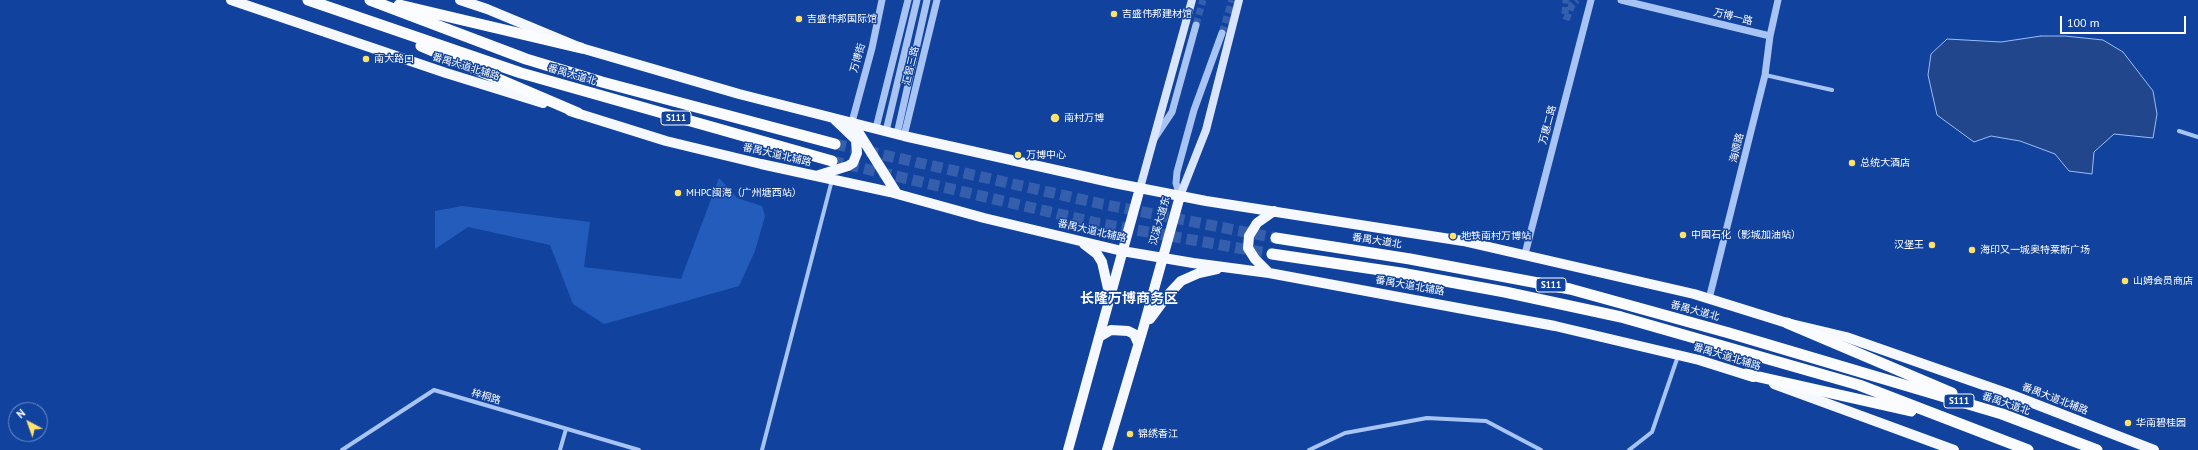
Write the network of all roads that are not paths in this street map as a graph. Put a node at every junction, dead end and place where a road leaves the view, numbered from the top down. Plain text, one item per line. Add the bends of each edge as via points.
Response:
1 (231, 0) edge
2 (308, 0) edge
3 (370, 0) edge
4 (378, 0) edge
5 (460, 0) edge
6 (882, 0) edge
7 (908, 0) edge
8 (917, 0) edge
9 (927, 0) edge
10 (937, 0) edge
11 (1192, 0) edge
12 (1239, 0) edge
13 (1591, 0) edge
14 (1621, 0) edge
15 (1778, 0) edge
16 (364, 19) junction
17 (1196, 25) tunnel mouth
18 (1222, 33) tunnel mouth
19 (1770, 36) junction
20 (582, 48) junction
21 (1764, 75) junction
22 (1832, 90) dead end
23 (578, 113) junction
24 (832, 117) junction
25 (852, 122) junction
26 (881, 130) junction
27 (2179, 131) dead end
28 (900, 135) junction
29 (2198, 138) edge
30 (1152, 143) junction
31 (835, 144) tunnel mouth
32 (832, 161) tunnel mouth
33 (816, 176) junction
34 (832, 180) junction
35 (1140, 188) junction
36 (897, 194) junction
37 (1180, 196) junction
38 (1274, 211) junction
39 (1276, 238) tunnel mouth
40 (1075, 240) junction
41 (1122, 251) junction
42 (1272, 254) tunnel mouth
43 (1525, 254) junction
44 (1162, 258) junction
45 (1228, 267) junction
46 (1269, 273) junction
47 (1709, 299) junction
48 (1109, 300) junction
49 (1787, 323) junction
50 (1143, 329) junction
51 (1099, 337) junction
52 (1138, 343) junction
53 (1678, 356) junction
54 (1746, 374) junction
55 (2002, 414) junction
56 (1950, 419) junction
57 (566, 429) junction
58 (342, 450) edge
59 (560, 450) edge
60 (639, 450) edge
61 (762, 450) edge
62 (1068, 450) edge
63 (1107, 450) edge
64 (1309, 450) edge
65 (1541, 450) edge
66 (1629, 450) edge
67 (1954, 450) edge
68 (2028, 450) edge
69 (2097, 450) edge
70 (2154, 450) edge

1 - 23 main road, 番禺大道北辅路 via 446,73
2 - 16 highway, 番禺大道北 / S111
3 - 31 highway, 番禺大道北 / S111 via 526,59 602,82
4 - 20 highway
5 - 20 main road, 番禺大道北辅路
6 - 25 street, 万博街
7 - 26 street, 汇智三路
8 - 26 street
9 - 28 street
10 - 28 street, 汇智三路
11 - 30 main road
12 - 37 main road, 汉溪大道东 via 1206,130
13 - 43 street, 万惠二路
14 - 19 street, 万博一路
15 - 19 street, 海顺路
16 - 23 highway via 400,37
16 - 32 highway, 番禺大道北 / S111 via 521,73
17 - 30 street via 1172,112
18 - 37 street via 1196,104 1177,172 1176,183
19 - 21 street, 海顺路
20 - 24 main road, 番禺大道北辅路 via 739,94
21 - 22 street
21 - 47 street, 海顺路
23 - 33 main road, 番禺大道北辅路 via 666,141
24 - 25 main road, 番禺大道北辅路
24 - 33 main road via 852,134 856,140 857,153 853,163 848,166
25 - 26 main road, 番禺大道北辅路
25 - 36 main road
26 - 28 main road, 番禺大道北辅路
27 - 29 street
28 - 35 main road, 番禺大道北辅路
30 - 35 main road
33 - 34 main road, 番禺大道北辅路
34 - 36 main road, 番禺大道北辅路
34 - 61 street
35 - 37 main road, 番禺大道北辅路
35 - 41 main road
36 - 40 main road, 番禺大道北辅路
37 - 38 main road, 番禺大道北辅路
37 - 44 main road, 汉溪大道东
38 - 43 main road, 番禺大道北辅路 via 1463,241
38 - 46 main road via 1257,223 1249,236 1248,248
39 - 55 highway, 番禺大道北 / S111 via 1410,259 1570,289
40 - 41 main road, 番禺大道北辅路
40 - 48 main road via 1097,254 1102,262
41 - 44 main road, 番禺大道北辅路
41 - 48 main road
42 - 56 highway, S111 via 1498,291 1621,317 1859,385
43 - 47 main road, 番禺大道北辅路
44 - 45 main road, 番禺大道北辅路
44 - 50 main road, 汉溪大道东
45 - 46 main road, 番禺大道北辅路
45 - 50 main road via 1199,273 1181,281 1155,310
46 - 53 main road, 番禺大道北辅路 via 1554,326
47 - 49 main road, 番禺大道北辅路
48 - 51 main road
49 - 55 highway
49 - 70 main road, 番禺大道北辅路 via 1864,343 2012,395
50 - 52 main road, 汉溪大道东
51 - 52 main road via 1111,330 1128,331 1134,334
51 - 62 main road
52 - 63 main road, 汉溪大道东
53 - 54 main road, 番禺大道北辅路
53 - 66 street via 1652,432
54 - 56 highway
54 - 67 main road, 番禺大道北辅路
55 - 69 highway, 番禺大道北 / S111
56 - 68 highway, S111
57 - 58 street, 梓桐路 via 434,390
57 - 59 street
57 - 60 street, 梓桐路
64 - 65 street via 1345,433 1427,418 1486,421

